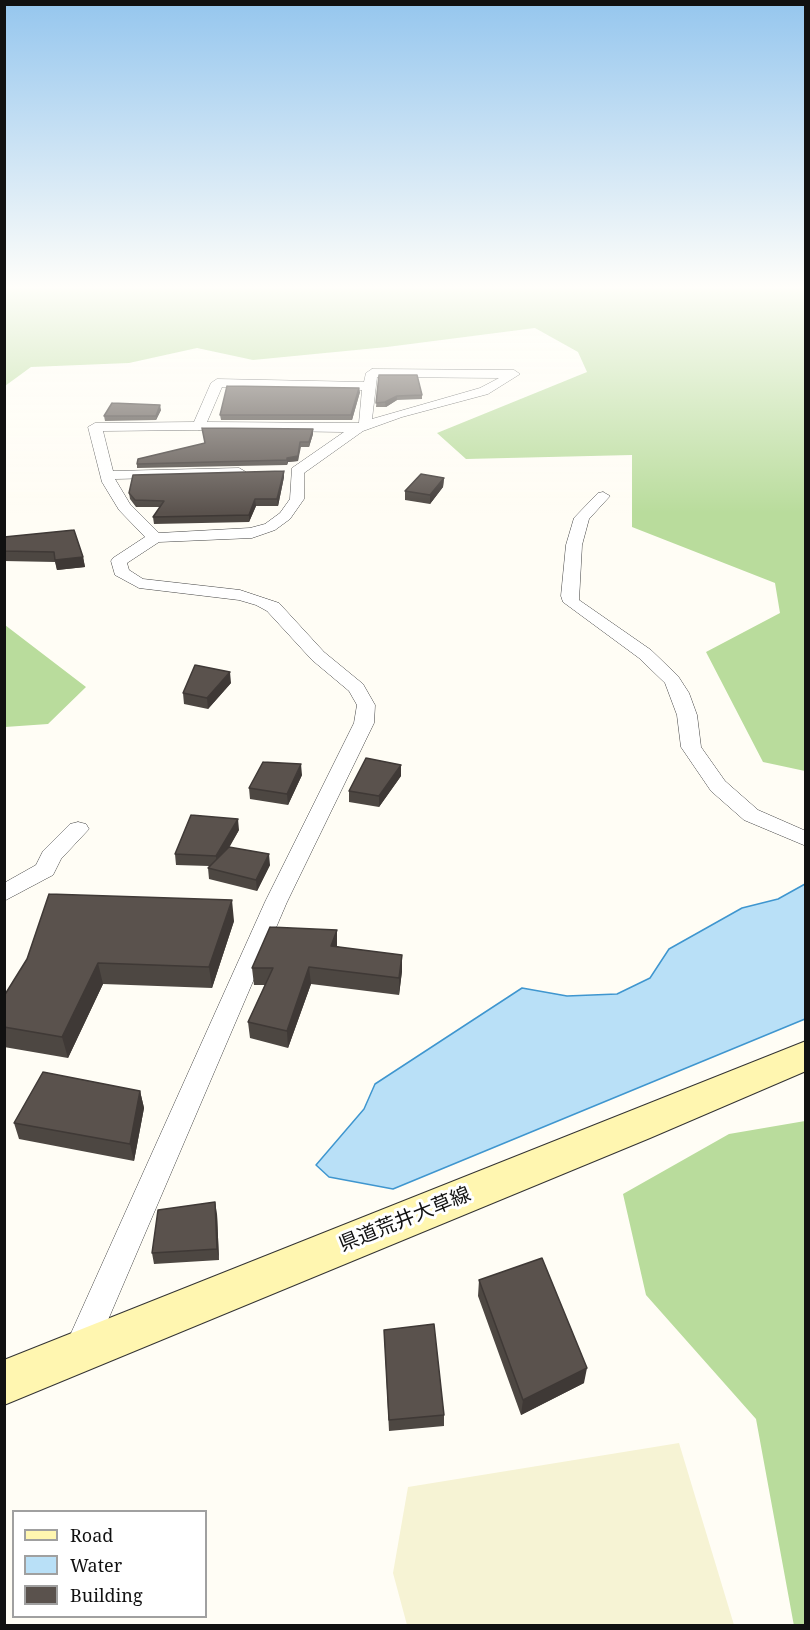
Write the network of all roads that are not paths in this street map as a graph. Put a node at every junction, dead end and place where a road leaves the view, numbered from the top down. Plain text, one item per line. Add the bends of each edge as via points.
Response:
1 (369, 386) junction
2 (199, 426) junction
3 (361, 427) junction
4 (250, 476) edge
5 (108, 478) junction
6 (603, 496) dead end
7 (155, 538) junction
8 (78, 829) dead end
9 (806, 839) edge
10 (4, 894) edge
11 (806, 1056) edge
12 (79, 1352) junction
13 (4, 1383) edge

1 - 2 street via 217,383
1 - 3 street
1 - 3 street via 372,373 514,374 484,391
2 - 3 street
2 - 5 street via 94,427
3 - 7 street via 291,476 297,499 285,516 270,527 252,533
4 - 5 street
5 - 7 street via 124,507
6 - 9 street via 591,506 580,527 571,560 571,602 645,654 672,680 687,715 691,747 718,786 751,815
7 - 12 street via 119,561 121,572 128,579 262,601 273,607 318,656 356,688 366,705 364,723 276,902
8 - 10 street via 51,856 45,870
11 - 12 main road, 県道荒井大草線
12 - 13 main road, 県道荒井大草線

